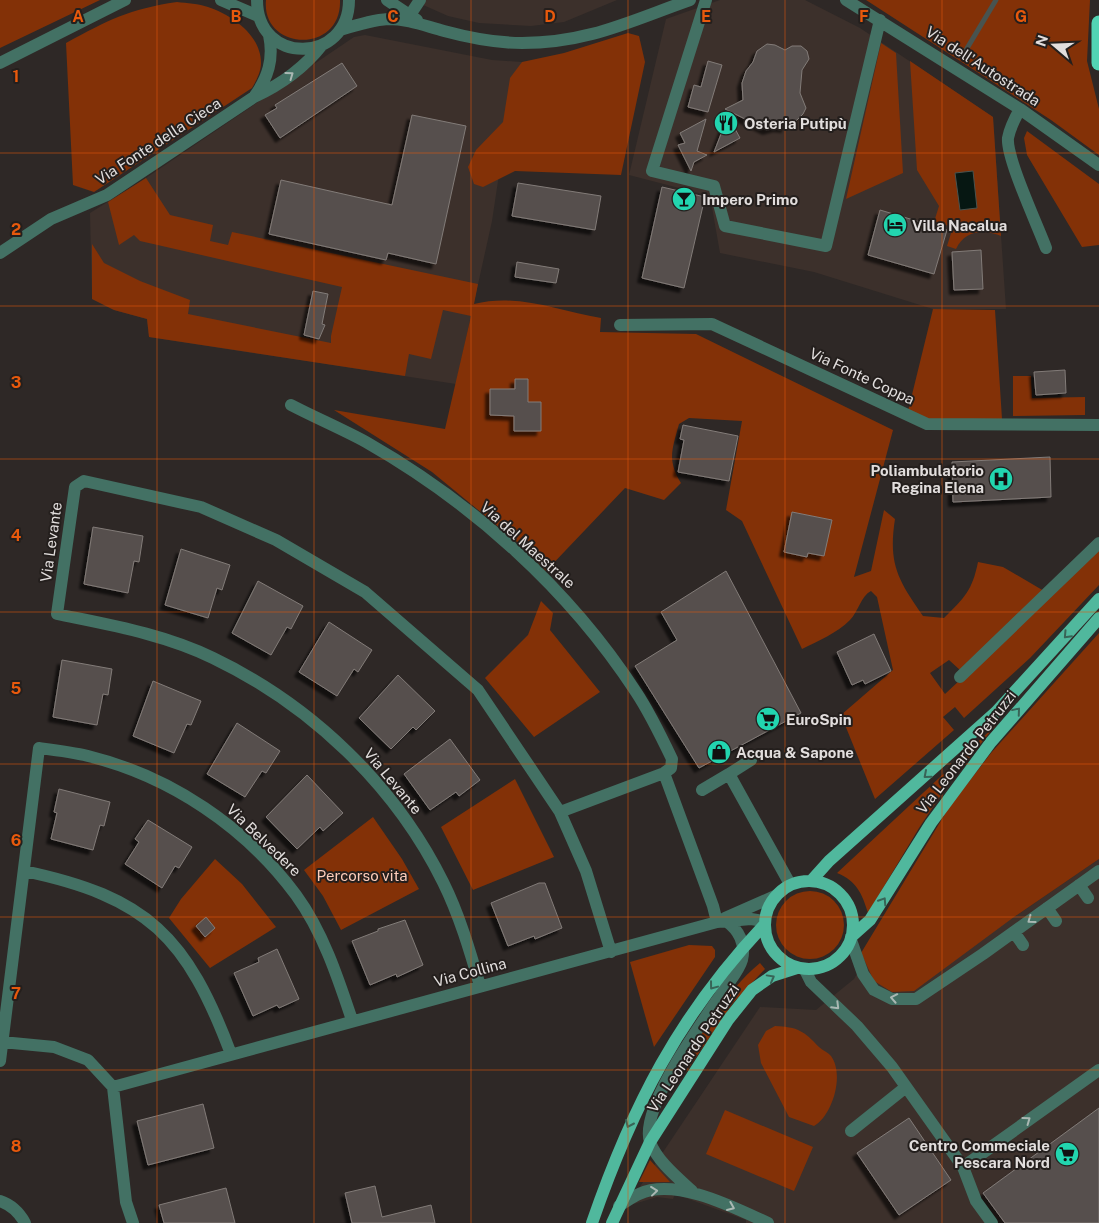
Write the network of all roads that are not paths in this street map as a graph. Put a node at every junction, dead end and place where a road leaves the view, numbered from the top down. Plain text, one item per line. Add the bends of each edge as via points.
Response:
1 (125, 0) edge
2 (221, 0) edge
3 (257, 0) edge
4 (348, 0) edge
5 (387, 0) edge
6 (420, 0) edge
7 (690, 0) edge
8 (706, 0) edge
9 (846, 0) edge
10 (258, 16) junction
11 (410, 16) junction
12 (880, 20) junction
13 (1099, 23) edge
14 (423, 24) junction
15 (340, 30) junction
16 (269, 35) junction
17 (322, 45) junction
18 (0, 63) edge
19 (1099, 63) edge
20 (254, 97) junction
21 (1020, 109) junction
22 (1099, 165) edge
23 (1046, 248) dead end
24 (0, 253) edge
25 (620, 325) dead end
26 (291, 405) dead end
27 (1099, 425) edge
28 (1099, 543) edge
29 (1099, 599) edge
30 (1099, 618) edge
31 (960, 677) dead end
32 (751, 760) dead end
33 (664, 773) junction
34 (729, 774) junction
35 (702, 790) dead end
36 (560, 812) junction
37 (24, 871) junction
38 (1099, 871) edge
39 (811, 881) junction
40 (790, 884) junction
41 (1079, 885) junction
42 (775, 896) junction
43 (1088, 898) dead end
44 (1047, 908) junction
45 (721, 921) junction
46 (1056, 921) dead end
47 (764, 923) junction
48 (1014, 932) junction
49 (851, 939) junction
50 (1023, 944) dead end
51 (743, 947) junction
52 (611, 952) junction
53 (801, 969) junction
54 (480, 986) junction
55 (352, 1020) junction
56 (2, 1042) junction
57 (231, 1054) junction
58 (0, 1061) edge
59 (1099, 1070) edge
60 (112, 1087) junction
61 (906, 1087) junction
62 (851, 1131) dead end
63 (650, 1142) junction
64 (963, 1167) junction
65 (692, 1191) junction
66 (0, 1201) edge
67 (619, 1206) junction
68 (24, 1223) edge
69 (133, 1223) edge
70 (592, 1223) edge
71 (612, 1223) edge
72 (768, 1223) edge
73 (992, 1223) edge

1 - 18 street
2 - 10 street
3 - 10 street
4 - 15 street via 346,20
5 - 11 street
6 - 11 street
7 - 14 street via 610,30 568,41 505,42 472,38
8 - 12 street via 652,171 714,186 725,226 826,246
9 - 12 street, Via dell'Autostrada
10 - 16 street
11 - 14 street
12 - 21 street, Via dell'Autostrada
13 - 19 highway
14 - 15 street via 382,20
15 - 17 street, Via Fonte della Cieca
16 - 17 street via 294,48
16 - 20 street, Via Fonte della Cieca via 269,68
20 -> 17 street, Via Fonte della Cieca via 270,90 309,61
20 - 24 street, Via Fonte della Cieca via 107,195 50,219
21 - 22 street, Via dell'Autostrada
21 - 23 street via 1008,140 1016,173
25 - 27 street, Via Fonte Coppa via 712,324 927,424
26 - 33 street, Via del Maestrale via 366,442 442,490 556,589 603,644 637,693 672,759 671,768
28 - 31 street
29 -> 39 main road, Via Leonardo Petruzzi via 988,719 829,861
49 -> 30 main road, Via Leonardo Petruzzi via 870,920 931,823 991,742
32 - 34 street
33 - 36 street
33 - 45 street
34 - 35 street
34 - 40 street
36 - 52 street, Via Levante via 586,870
36 - 54 street, Via Levante via 478,690 364,592 276,540 201,507 84,481 75,487 57,614 133,629 213,658 312,718 375,782 414,831 443,883
37 - 55 street, Via Belvedere via 39,748 87,755 128,768 176,791 224,820 271,865 297,896 318,932
37 - 56 street, Via Belvedere
37 - 57 street via 94,889 132,908 164,933 188,960 215,1010
38 - 41 street
39 - 40 main road
39 - 49 main road via 836,890 846,900 853,926
40 - 42 main road
41 - 43 street
41 - 44 street
42 - 45 street, Via Collina
42 - 47 main road
44 - 46 street
44 -> 48 street
45 - 47 street, Via Collina
45 - 51 street via 738,932
45 - 52 street, Via Collina
47 - 51 main road, Via Leonardo Petruzzi
47 - 53 main road via 772,952 780,960
48 -> 49 street via 916,999 908,1000 892,999 874,990 863,974
48 - 50 street
49 - 53 main road via 837,959 822,967
51 - 63 street, Via Leonardo Petruzzi via 740,964 662,1089 652,1116
51 -> 70 main road, Via Leonardo Petruzzi via 686,1021 654,1074 622,1141
52 - 54 street, Via Collina
53 -> 61 street via 857,1026
63 -> 53 main road, Via Leonardo Petruzzi via 740,1003 772,976
54 - 55 street, Via Collina
55 - 57 street, Via Collina
56 - 58 street, Via Belvedere
56 - 60 street via 54,1047 88,1060
57 - 60 street, Via Collina
64 -> 59 street
60 - 69 street via 126,1202
61 - 62 street
61 - 64 street
63 - 65 street via 665,1165
63 - 67 main road, Via Leonardo Petruzzi
64 - 73 street via 976,1202
67 -> 65 street via 640,1193
65 -> 72 street
66 - 68 street via 20,1213
67 - 71 main road, Via Leonardo Petruzzi

